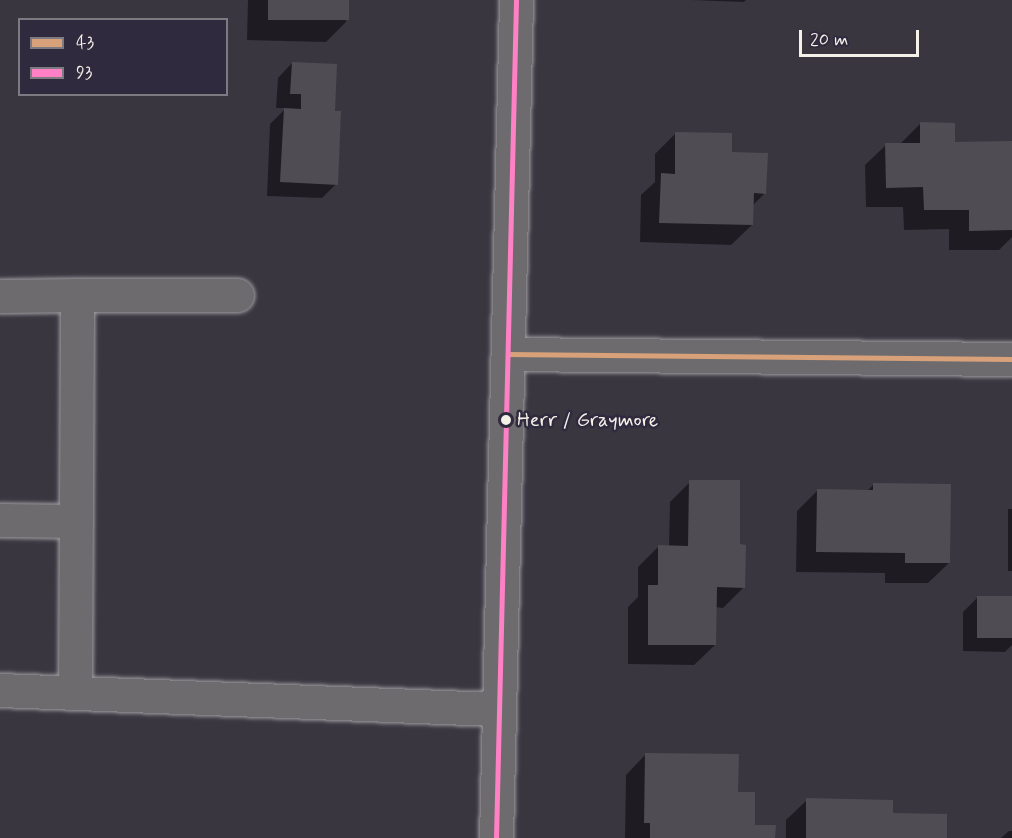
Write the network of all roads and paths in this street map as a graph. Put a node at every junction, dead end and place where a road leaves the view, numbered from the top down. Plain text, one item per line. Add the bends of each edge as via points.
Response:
1 (516, 0) edge
2 (77, 295) junction
3 (237, 295) dead end
4 (0, 296) edge
5 (508, 354) junction
6 (1012, 359) edge
7 (0, 520) edge
8 (76, 521) junction
9 (0, 690) edge
10 (75, 693) junction
11 (499, 710) junction
12 (496, 838) edge

1 - 5 main road
2 - 3 main road
2 - 4 main road
2 - 8 main road
5 - 6 main road
5 - 11 main road
7 - 8 main road
8 - 10 main road
9 - 10 main road
10 - 11 main road
11 - 12 main road

